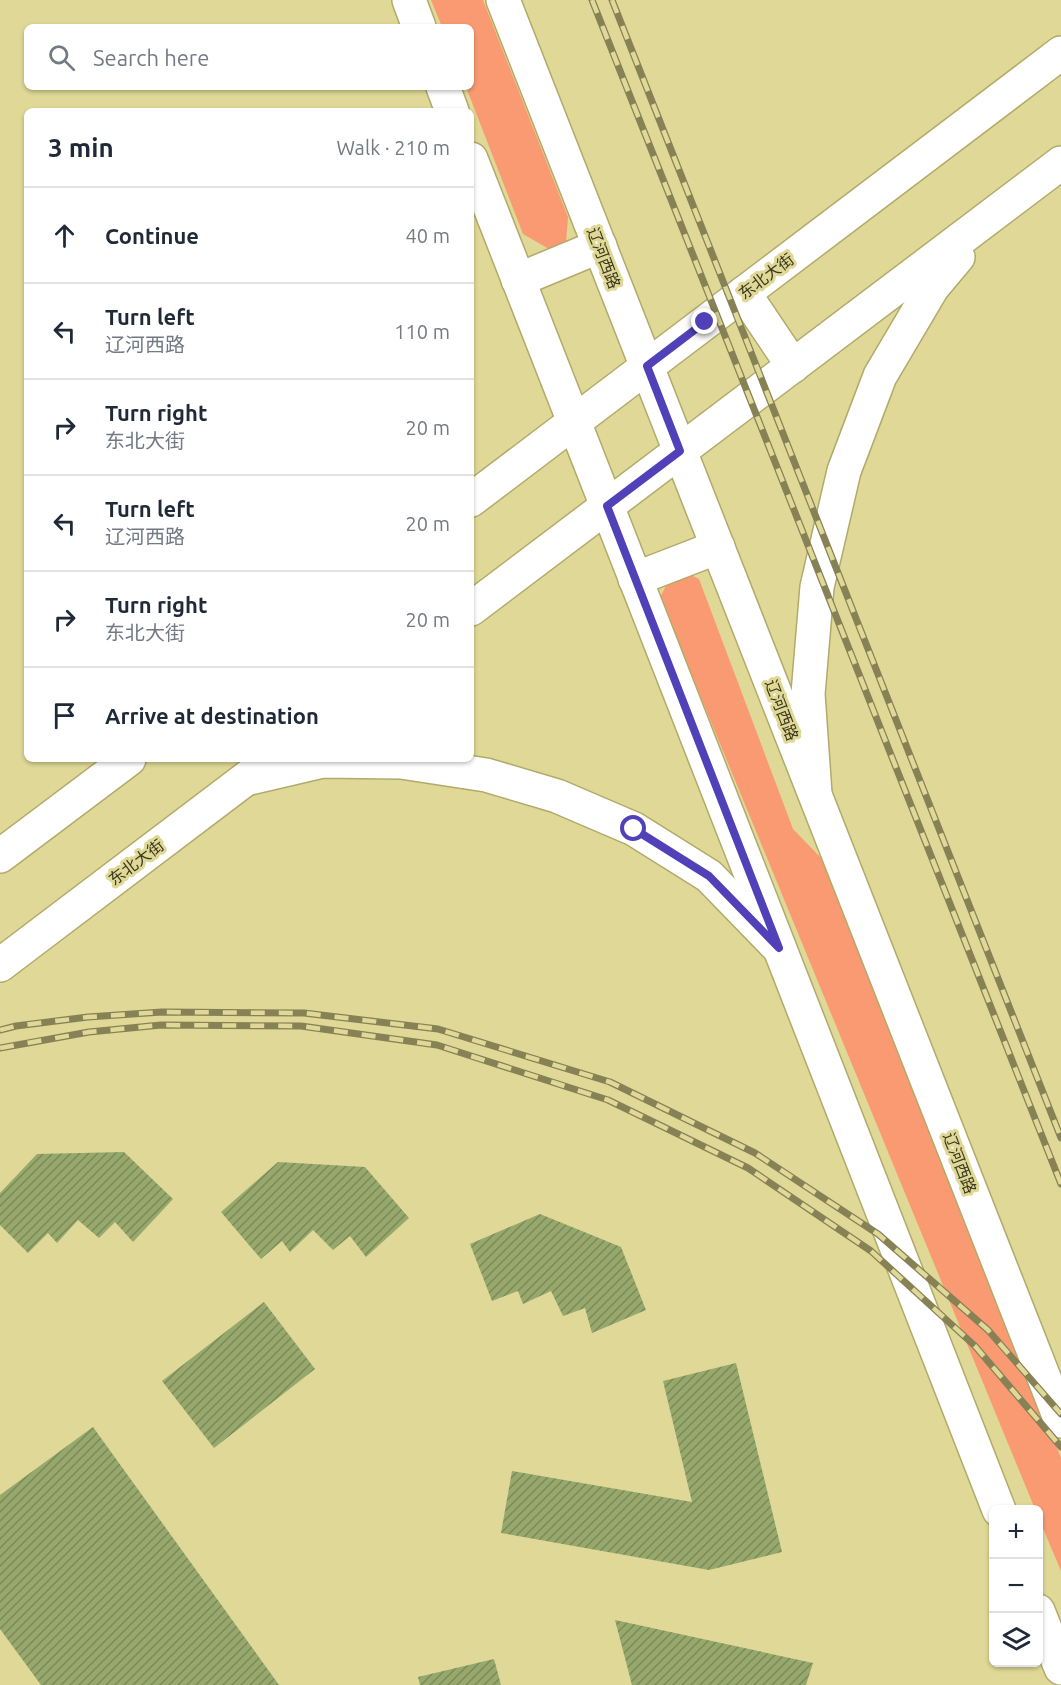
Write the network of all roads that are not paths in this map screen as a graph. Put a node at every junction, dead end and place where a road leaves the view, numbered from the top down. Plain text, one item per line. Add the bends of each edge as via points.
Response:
1 (409, 0) edge
2 (503, 0) edge
3 (418, 24) edge
4 (1061, 53) edge
5 (444, 90) edge
6 (451, 108) edge
7 (1061, 163) edge
8 (474, 167) edge
9 (996, 212) junction
10 (600, 246) junction
11 (518, 280) junction
12 (744, 293) junction
13 (647, 366) junction
14 (793, 366) junction
15 (573, 422) junction
16 (680, 451) junction
17 (474, 498) edge
18 (607, 506) junction
19 (718, 547) junction
20 (635, 579) junction
21 (474, 607) edge
22 (125, 762) edge
23 (268, 762) edge
24 (319, 762) edge
25 (401, 762) edge
26 (246, 779) junction
27 (815, 794) junction
28 (0, 856) edge
29 (779, 948) junction
30 (0, 965) edge
31 (1061, 1420) edge
32 (997, 1505) edge
33 (1039, 1613) edge
34 (1061, 1668) edge

1 - 3 main road
2 - 10 main road, 辽河西路
4 - 12 main road, 东北大街
5 - 6 main road
7 - 9 main road
8 - 11 main road
9 - 14 main road
9 - 27 main road via 932,288 880,376 844,471 817,587 808,694
10 - 11 main road
10 - 13 main road, 辽河西路
11 - 15 main road
12 - 13 main road, 东北大街
12 - 14 main road
13 - 15 main road, 东北大街
13 - 16 main road, 辽河西路
14 - 16 main road
15 - 17 main road, 东北大街
15 - 18 main road
16 - 18 main road
16 - 19 main road, 辽河西路
18 - 20 main road
18 - 21 main road
19 - 20 main road
19 - 27 main road, 辽河西路
20 - 29 main road
22 - 28 main road
23 - 26 main road, 东北大街
24 - 26 main road
25 - 29 main road via 486,775 557,796 634,829 709,876
26 - 30 main road, 东北大街
27 - 31 main road, 辽河西路
29 - 32 main road
33 - 34 main road

